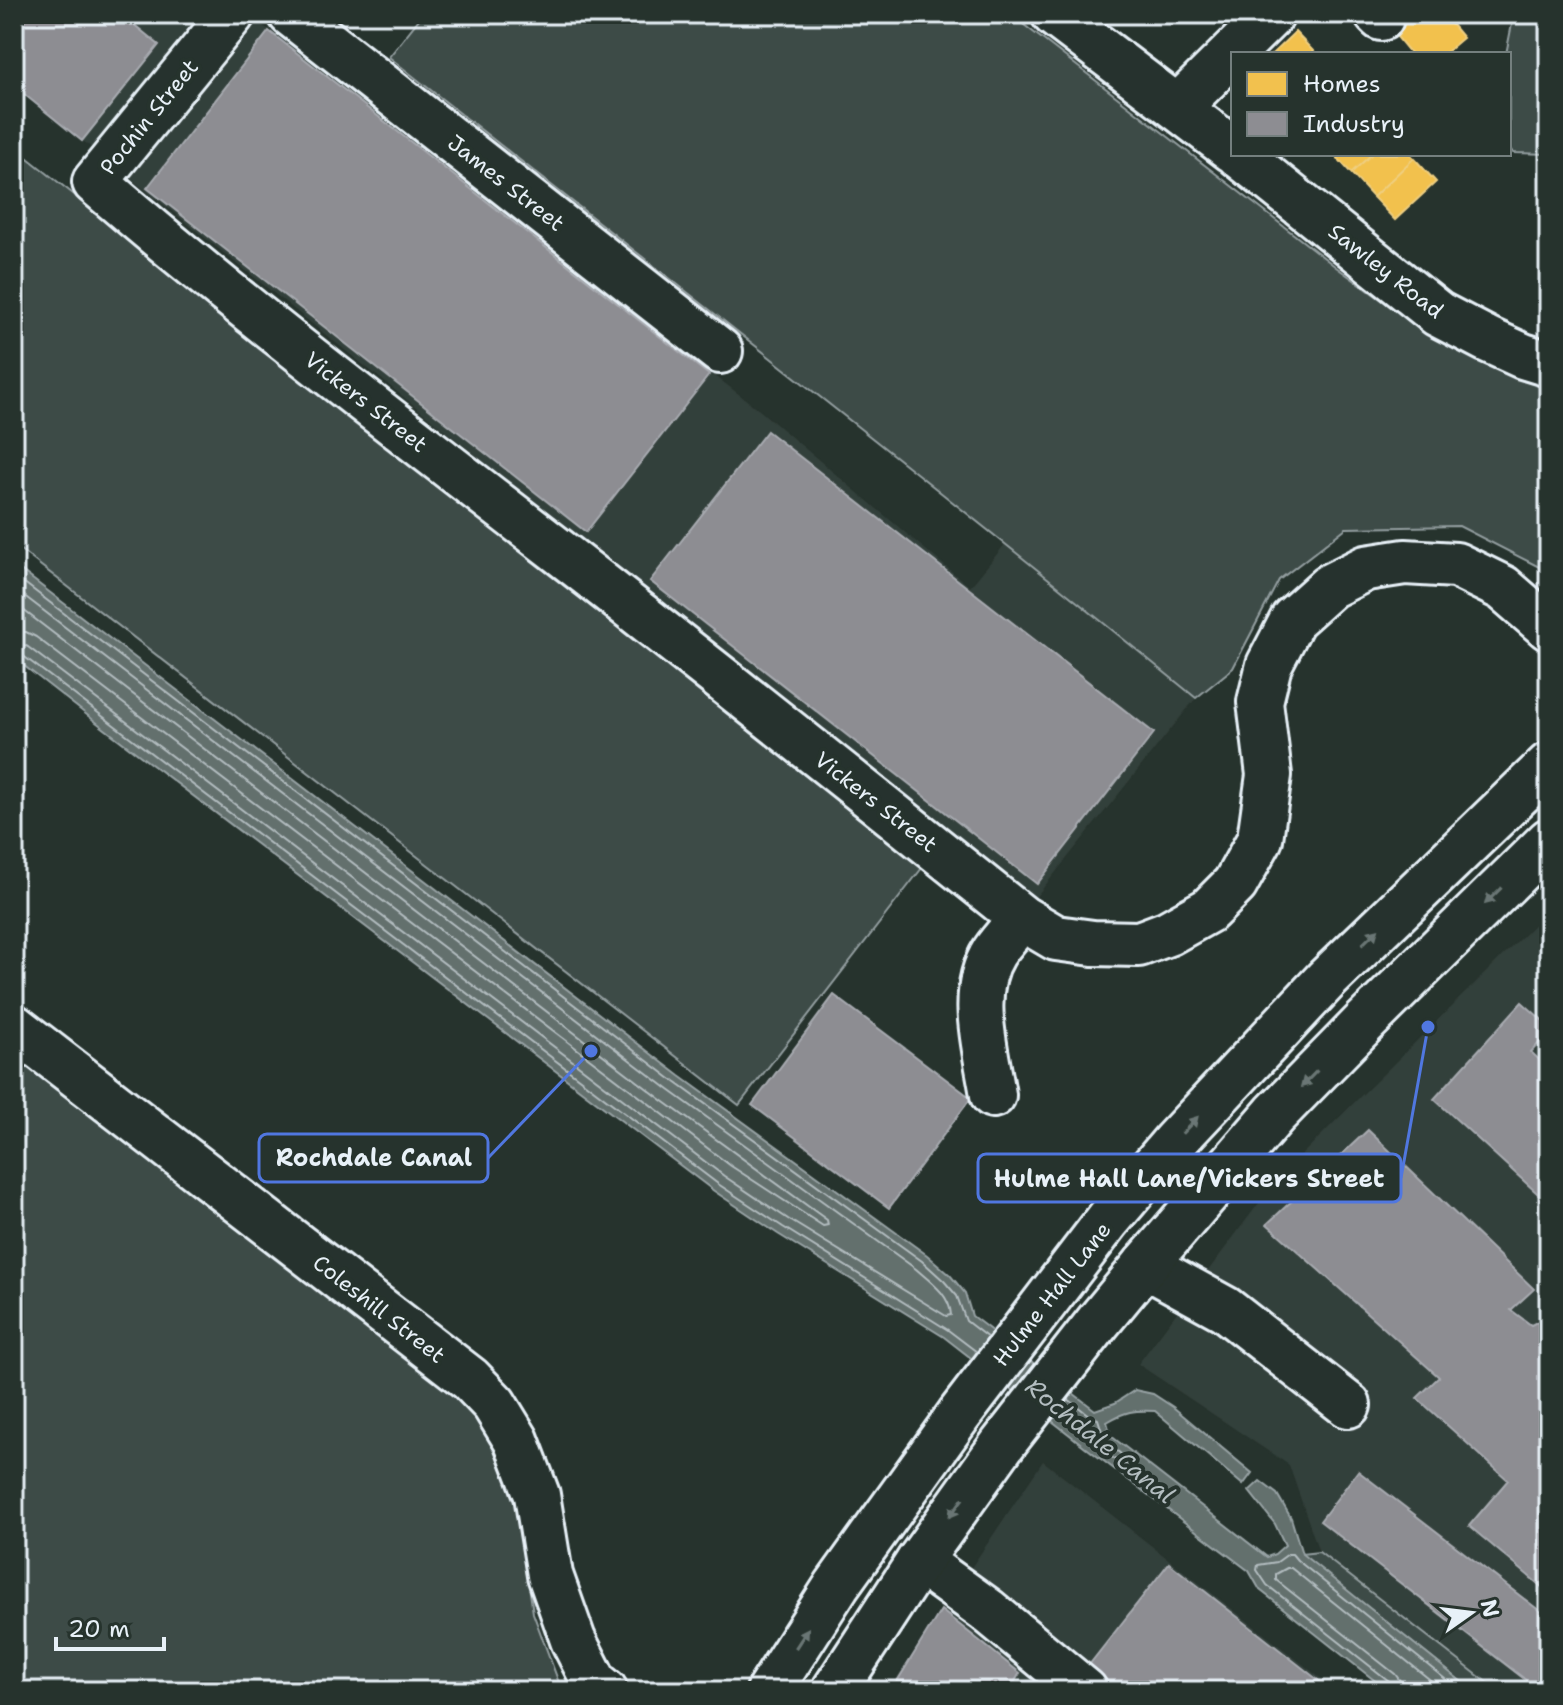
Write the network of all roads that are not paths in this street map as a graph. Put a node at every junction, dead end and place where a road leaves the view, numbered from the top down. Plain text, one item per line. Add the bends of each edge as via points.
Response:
1 (232, 14) edge
2 (291, 14) edge
3 (1054, 14) edge
4 (1272, 14) edge
5 (1234, 52) edge
6 (1231, 55) edge
7 (1178, 107) junction
8 (1231, 148) edge
9 (1240, 156) edge
10 (95, 182) joint
11 (720, 351) dead end
12 (1549, 364) edge
13 (1549, 628) edge
14 (1549, 765) edge
15 (1549, 841) edge
16 (1022, 918) junction
17 (14, 1027) edge
18 (993, 1095) dead end
19 (1145, 1265) junction
20 (1348, 1405) dead end
21 (919, 1561) junction
22 (605, 1691) edge
23 (769, 1691) edge
24 (834, 1691) edge
25 (1085, 1691) edge

1 - 10 main road, Pochin Street
2 - 11 main road, James Street
3 - 7 main road
4 - 5 main road
6 - 7 main road
7 - 8 main road
9 - 12 main road, Sawley Road via 1438,314
10 - 16 main road, Vickers Street via 306,356
13 - 16 main road, Vickers Street via 1503,588 1456,565 1405,562 1366,568 1330,586 1293,619 1269,665 1260,702 1269,775 1260,839 1235,884 1209,910 1139,944 1056,938
23 -> 14 main road, Hulme Hall Lane via 837,1585 959,1415 1137,1186 1327,979
15 -> 19 main road via 1275,1114
16 - 18 main road via 994,953 984,976 981,1014
17 - 22 main road, Coleshill Street via 470,1379 494,1404 516,1440 537,1495 550,1575 573,1640 595,1683
19 - 20 main road via 1225,1309
19 -> 21 main road via 1002,1445
21 - 24 main road
21 - 25 main road

